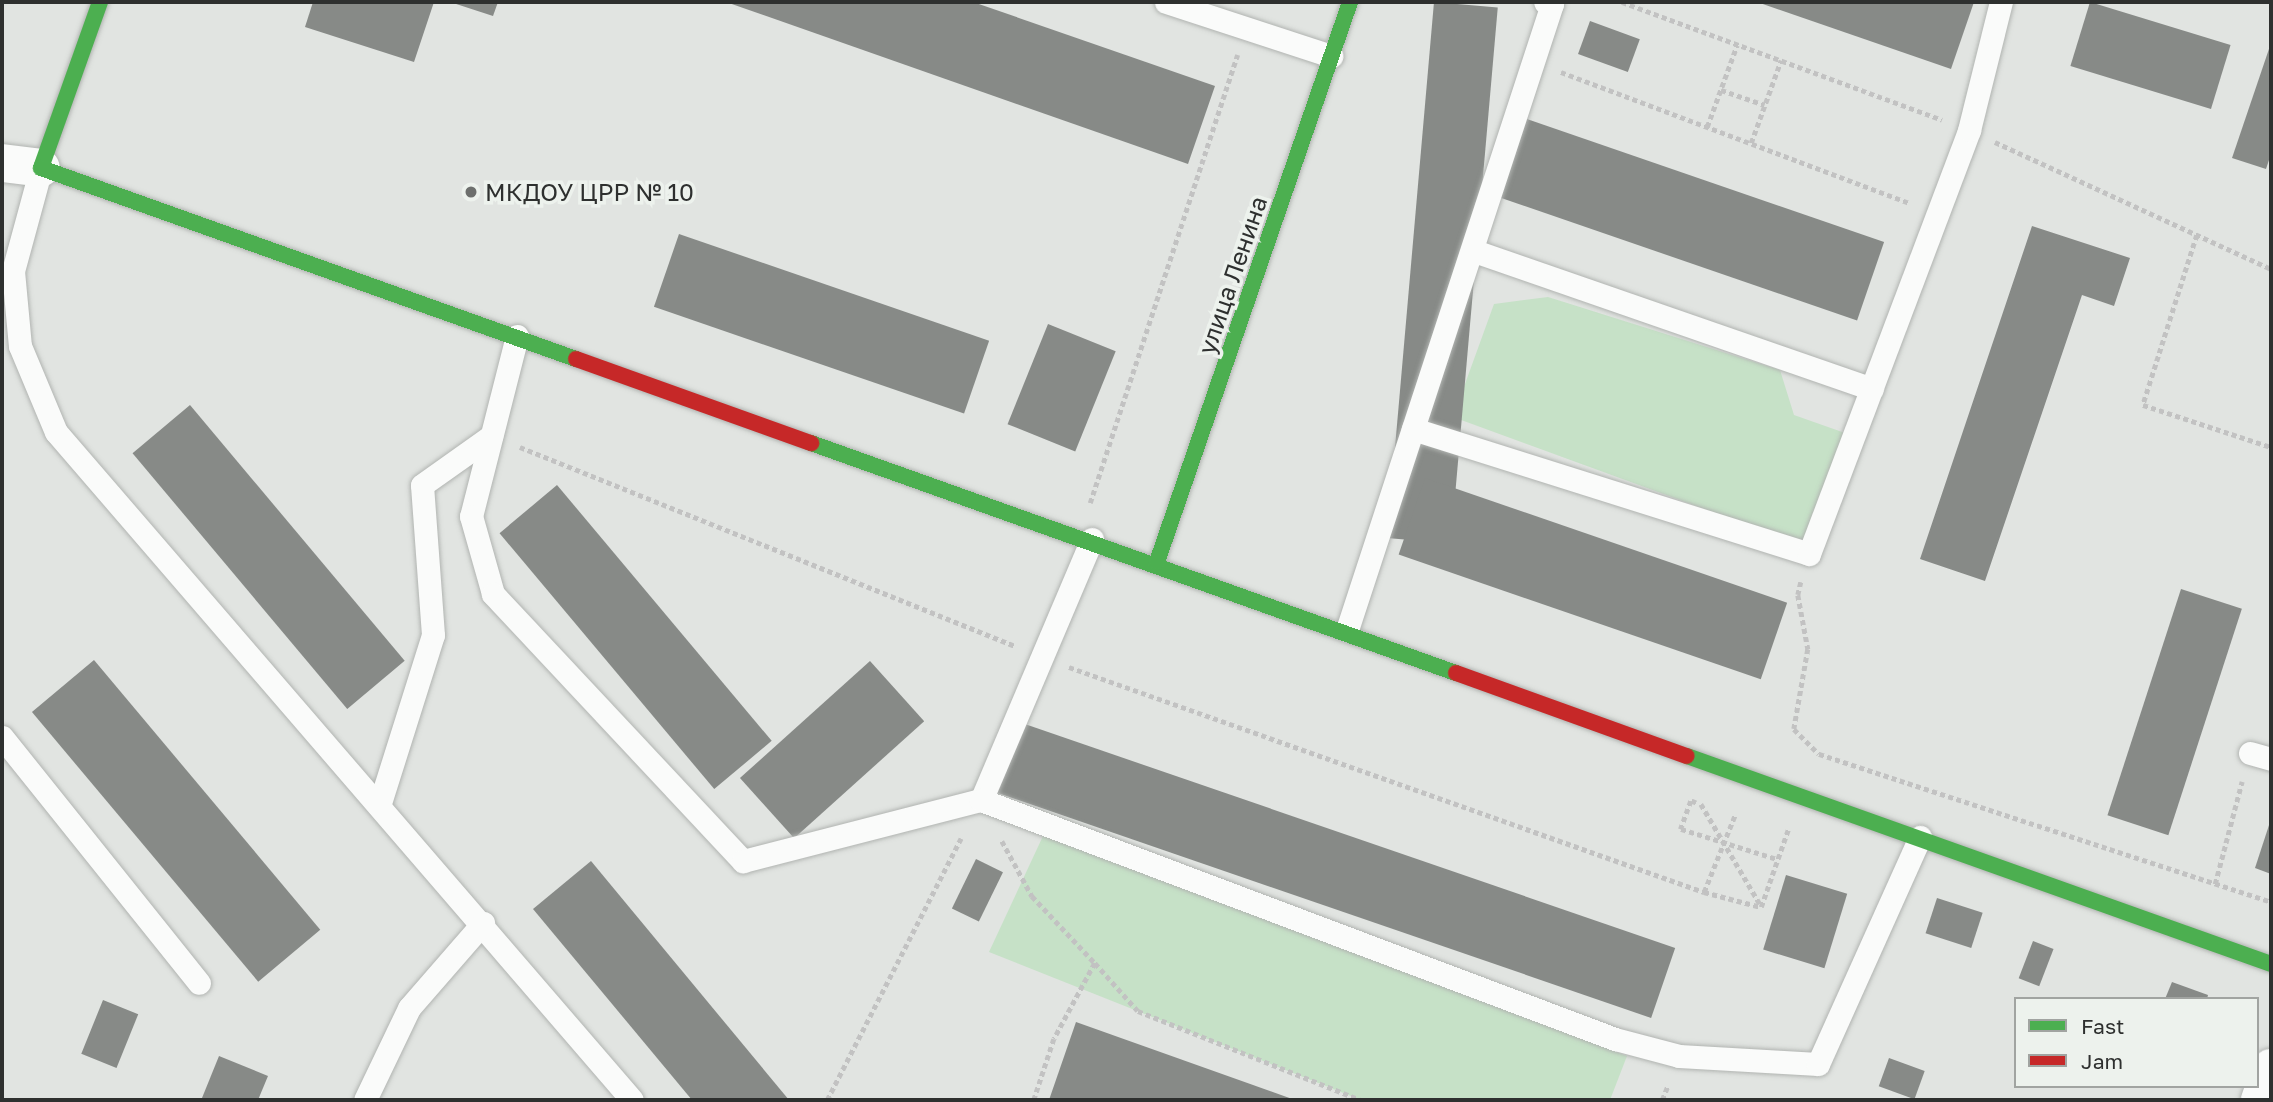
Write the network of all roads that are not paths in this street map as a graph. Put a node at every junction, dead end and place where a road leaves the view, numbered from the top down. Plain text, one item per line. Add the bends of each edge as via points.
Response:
1 (100, 2) edge
2 (1166, 2) edge
3 (1350, 2) edge
4 (1545, 2) edge
5 (2001, 2) edge
6 (1331, 56) junction
7 (2, 163) edge
8 (41, 168) junction
9 (1474, 251) junction
10 (13, 271) junction
11 (2, 301) edge
12 (517, 336) junction
13 (1872, 389) junction
14 (1413, 429) junction
15 (491, 436) junction
16 (1086, 537) junction
17 (1157, 562) junction
18 (1347, 630) junction
19 (2, 737) edge
20 (981, 800) junction
21 (380, 803) junction
22 (1920, 837) junction
23 (483, 923) junction
24 (2271, 964) edge
25 (199, 982) dead end
26 (2271, 1068) edge
27 (365, 1100) edge
28 (632, 1100) edge
29 (2260, 1100) edge

1 - 8 street
2 - 6 lane
3 - 6 street, улица Ленина
4 - 9 lane via 1552,4
5 - 13 lane via 1969,130
6 - 17 street, улица Ленина
7 - 8 street
8 - 10 lane
8 - 12 street
9 - 13 lane
9 - 14 lane
10 - 11 lane
10 - 21 lane via 20,346 56,432
12 - 15 lane
12 - 16 street
13 - 14 lane via 1809,554
14 - 18 lane
15 - 20 lane via 471,516 493,594 743,861
15 - 21 lane via 422,485 433,635
16 - 17 street
16 - 20 lane
17 - 18 street
18 - 22 street
19 - 25 lane
20 - 22 lane via 1615,1039 1679,1056 1818,1064
21 - 23 lane
22 - 24 street
23 - 27 lane via 408,1008
23 - 28 lane
26 - 29 street

